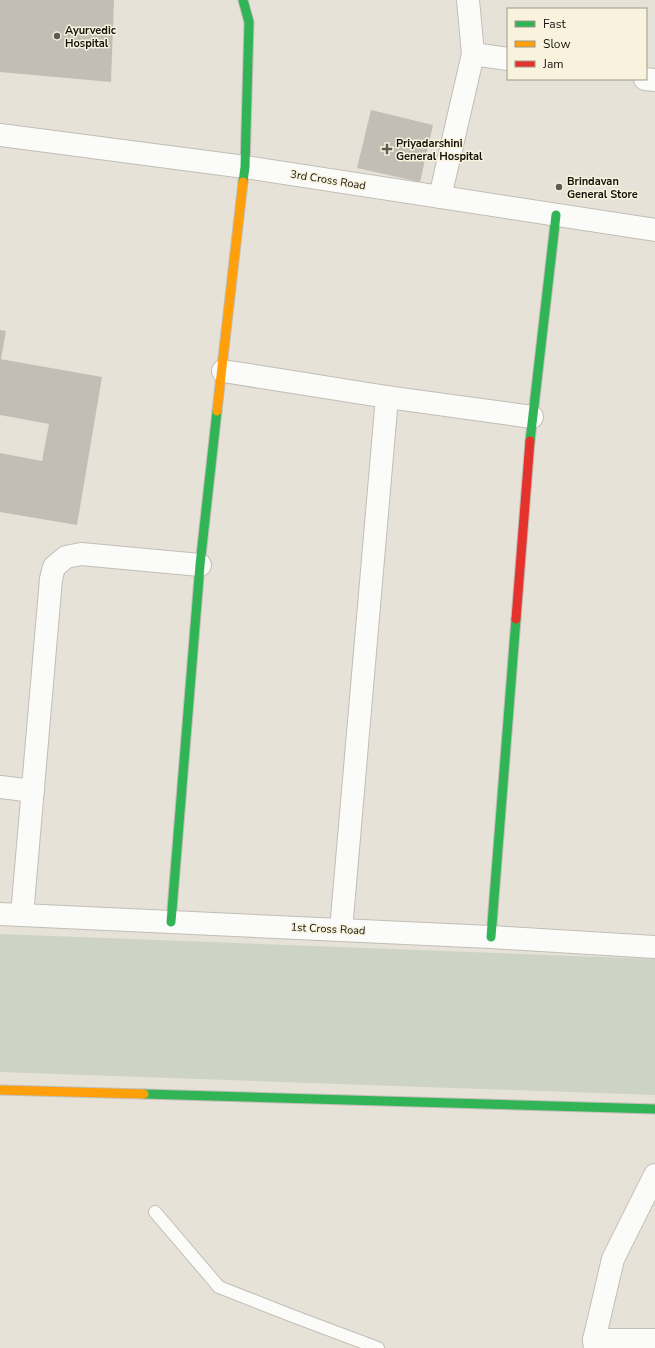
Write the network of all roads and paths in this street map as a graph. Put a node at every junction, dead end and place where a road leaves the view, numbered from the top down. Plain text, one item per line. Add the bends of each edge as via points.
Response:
1 (243, 0) edge
2 (468, 0) edge
3 (473, 54) junction
4 (507, 59) edge
5 (0, 135) edge
6 (245, 167) junction
7 (440, 197) junction
8 (556, 215) junction
9 (655, 230) edge
10 (223, 371) junction
11 (387, 397) junction
12 (532, 416) junction
13 (200, 565) junction
14 (0, 787) edge
15 (33, 791) junction
16 (0, 914) edge
17 (22, 915) junction
18 (171, 922) junction
19 (341, 930) junction
20 (491, 937) junction
21 (655, 947) edge
22 (0, 1090) edge
23 (655, 1109) edge
24 (652, 1188) edge
25 (155, 1212) dead end
26 (655, 1340) edge
27 (595, 1344) edge
28 (378, 1348) edge

1 - 6 street via 249,22
2 - 3 street
3 - 4 street
3 - 7 street
5 - 6 street, 3rd Cross Road
6 - 7 street, 3rd Cross Road
6 - 10 street
7 - 8 street, 3rd Cross Road
8 - 9 street, 3rd Cross Road
8 - 12 street
10 - 11 street
10 - 13 street
11 - 12 street
11 - 19 street
12 - 20 street
13 - 15 street via 80,554 66,557 54,567
13 - 18 street
14 - 15 street
15 - 17 street
16 - 17 street, 1st Cross Road
17 - 18 street, 1st Cross Road
18 - 19 street, 1st Cross Road
19 - 20 street, 1st Cross Road
20 - 21 street, 1st Cross Road
22 - 23 street
24 - 27 street via 613,1259
25 - 28 lane via 219,1287
26 - 27 street

